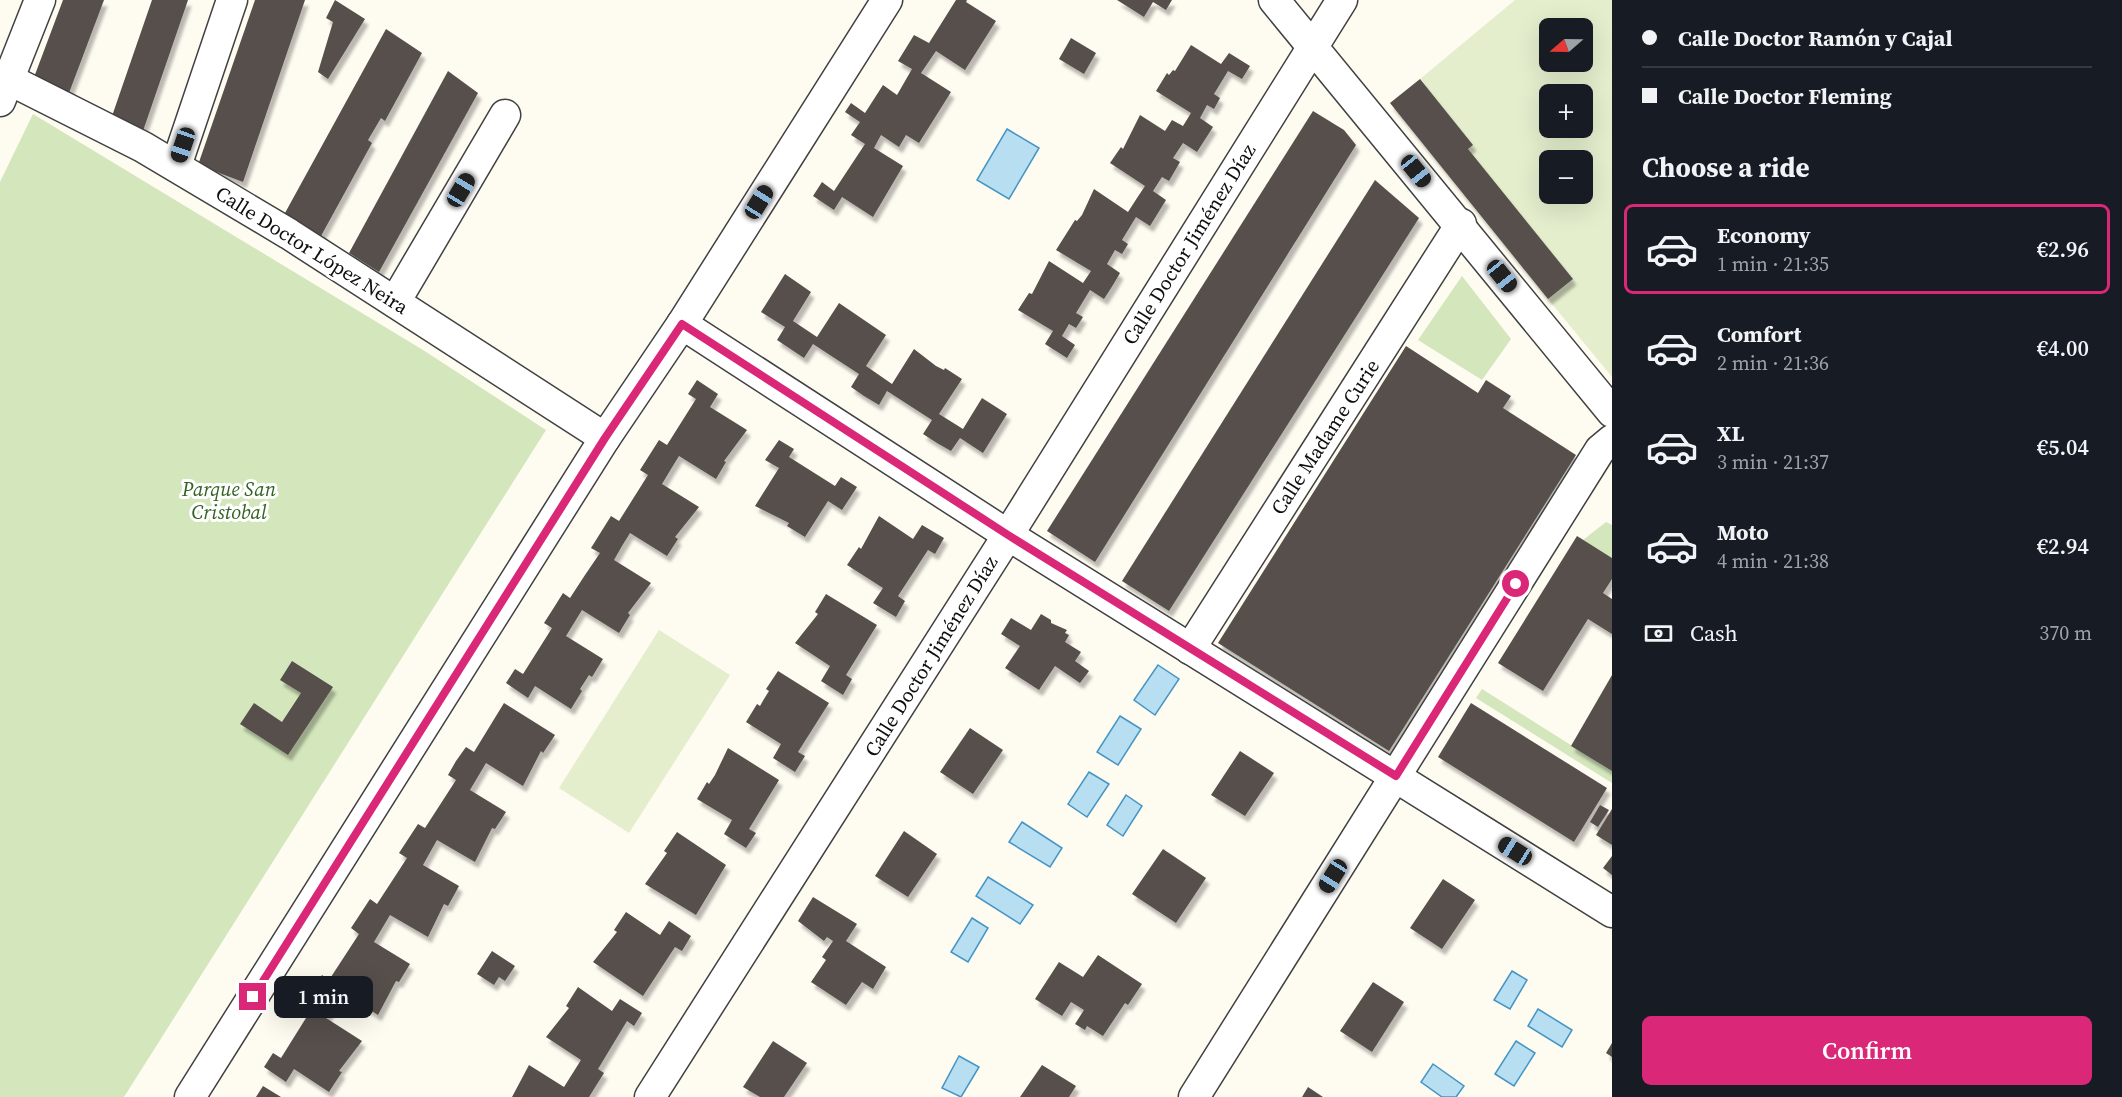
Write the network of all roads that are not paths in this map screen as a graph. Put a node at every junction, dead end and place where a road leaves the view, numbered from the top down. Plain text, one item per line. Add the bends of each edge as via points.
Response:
1 (40, 0) edge
2 (232, 0) edge
3 (887, 0) edge
4 (1274, 0) edge
5 (1342, 0) edge
6 (1313, 46) junction
7 (4, 90) edge
8 (505, 115) dead end
9 (176, 166) junction
10 (1461, 224) junction
11 (395, 302) junction
12 (682, 324) junction
13 (1612, 412) edge
14 (605, 438) junction
15 (1612, 440) edge
16 (1008, 535) junction
17 (1190, 649) junction
18 (1396, 776) junction
19 (1612, 912) edge
20 (190, 1097) edge
21 (650, 1097) edge
22 (1194, 1097) edge

1 - 7 street
2 - 9 street
3 - 12 street
4 - 6 street
5 - 6 street, Calle Doctor Jiménez Díaz
6 - 10 street
6 - 16 street, Calle Doctor Jiménez Díaz
7 - 9 street, Calle Doctor López Neira via 143,147
8 - 11 street
9 - 11 street, Calle Doctor López Neira
10 - 13 street
10 - 17 street, Calle Madame Curie
11 - 14 street, Calle Doctor López Neira
12 - 14 street
12 - 16 street
14 - 20 street
15 - 18 street via 1594,460
16 - 17 street
16 - 21 street, Calle Doctor Jiménez Díaz
17 - 18 street
18 - 19 street
18 - 22 street

